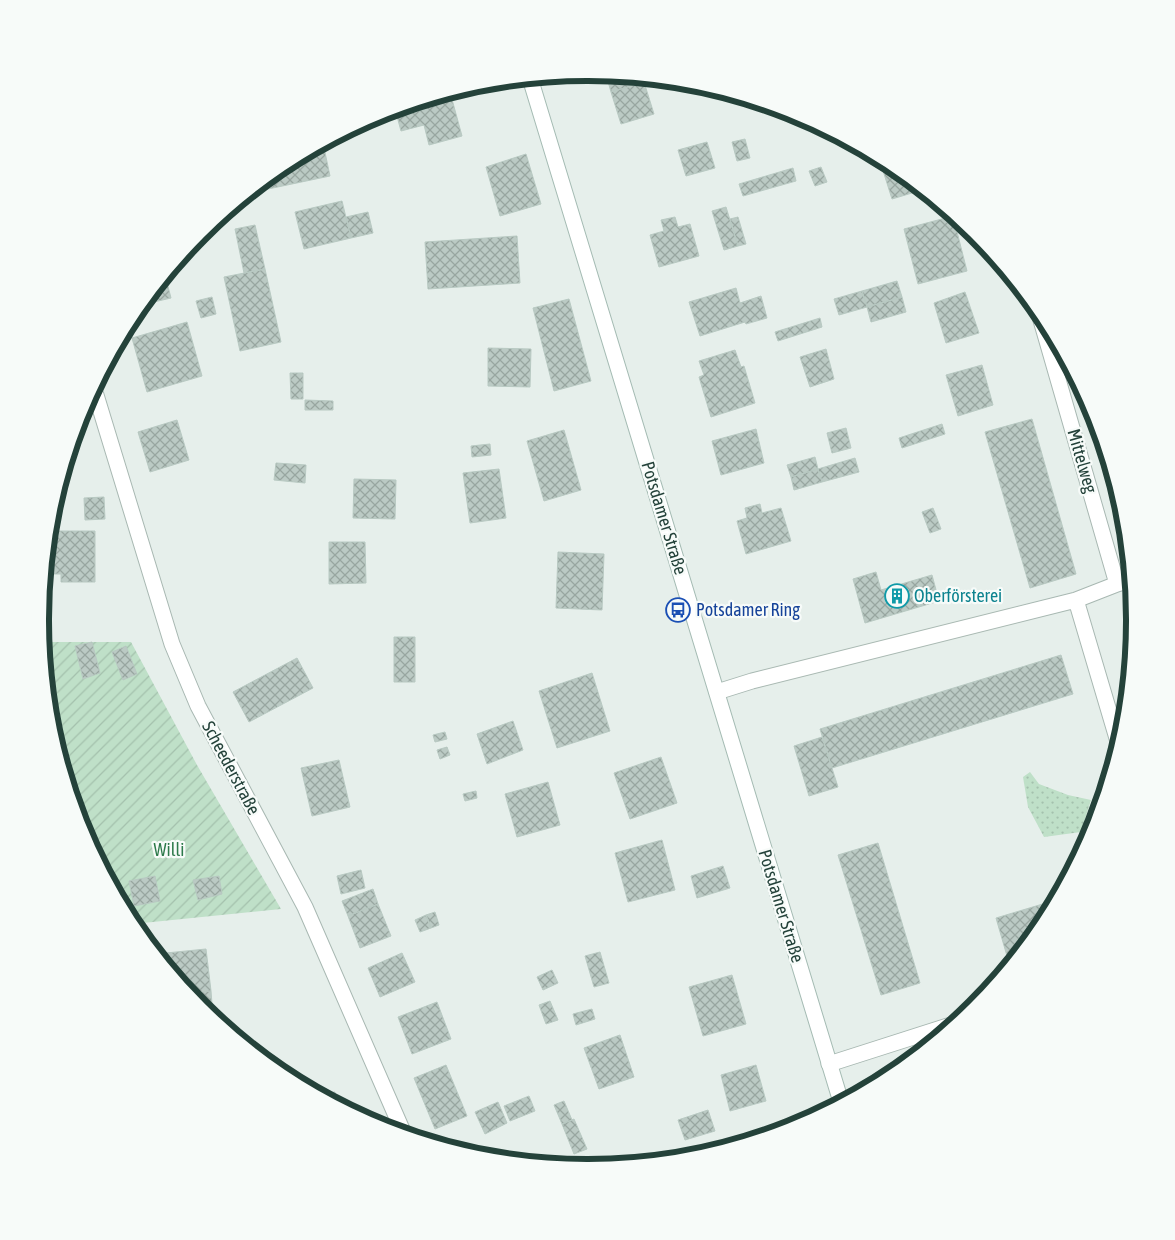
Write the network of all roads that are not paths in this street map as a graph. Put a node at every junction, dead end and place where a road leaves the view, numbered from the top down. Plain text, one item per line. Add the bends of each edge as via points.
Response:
1 (532, 84) edge
2 (1048, 341) edge
3 (96, 400) edge
4 (1124, 582) edge
5 (1076, 600) junction
6 (717, 692) junction
7 (1115, 731) edge
8 (938, 1029) edge
9 (829, 1064) junction
10 (839, 1096) edge
11 (400, 1125) edge

1 - 6 street, Potsdamer Straße
2 - 4 street, Mittelweg
3 - 11 street, Scheederstraße via 172,644 198,706 305,907
4 - 5 street
5 - 6 street
5 - 7 street
6 - 9 street, Potsdamer Straße
8 - 9 street
9 - 10 street, Potsdamer Straße

